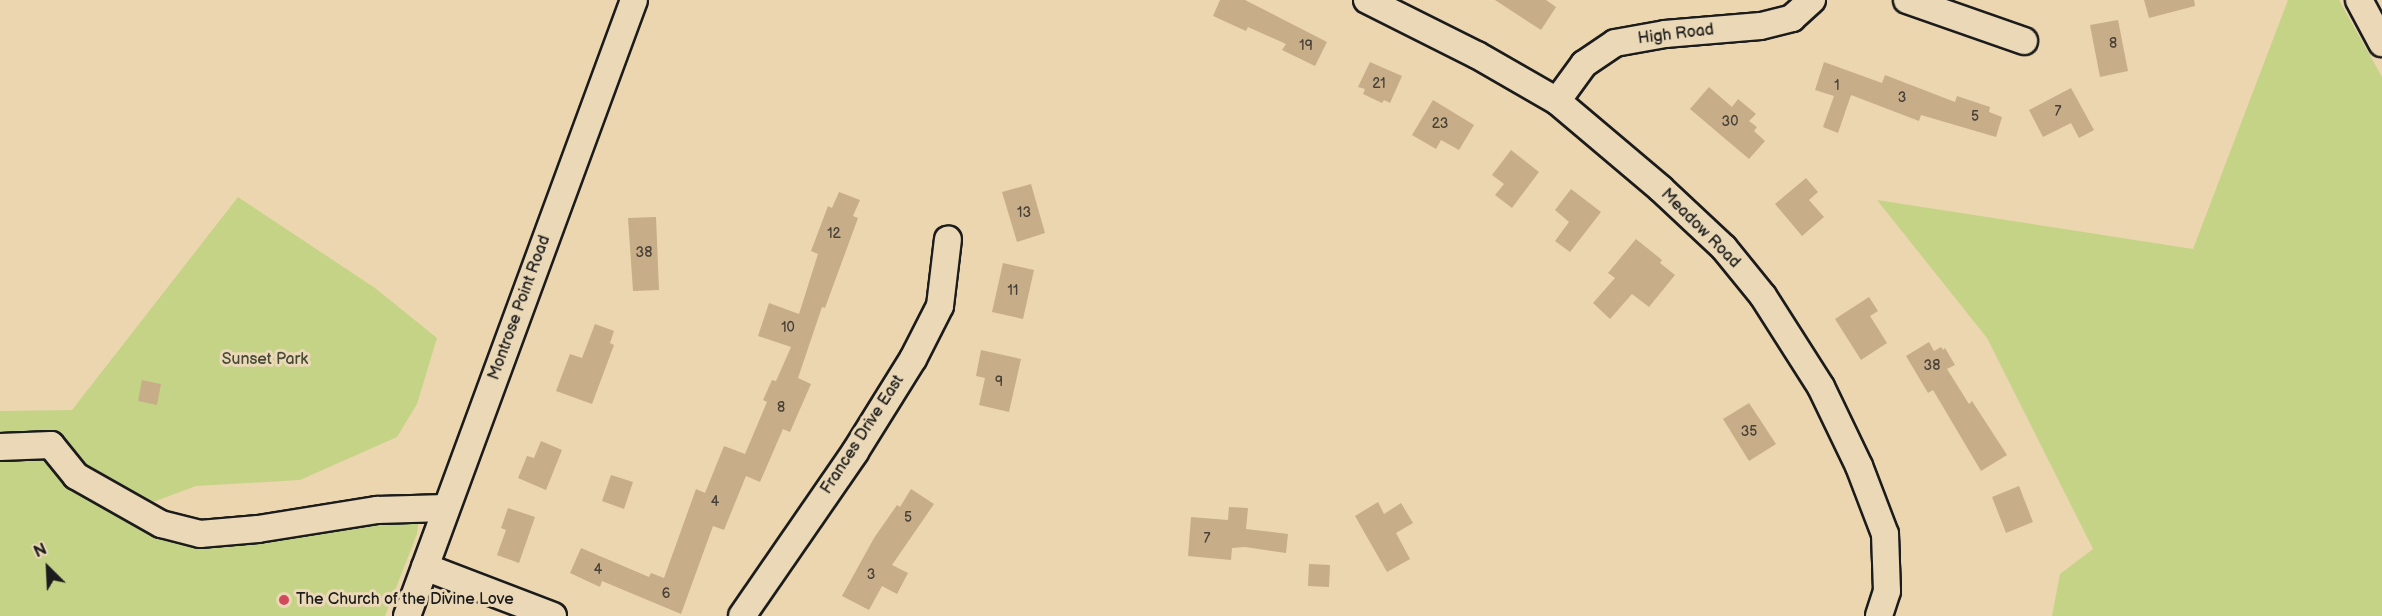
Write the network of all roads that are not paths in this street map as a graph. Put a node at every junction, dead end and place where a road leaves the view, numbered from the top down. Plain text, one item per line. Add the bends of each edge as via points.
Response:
1 (634, 0) edge
2 (1367, 0) edge
3 (1812, 0) edge
4 (1907, 0) edge
5 (2359, 0) edge
6 (2024, 41) dead end
7 (2382, 43) edge
8 (1557, 101) junction
9 (948, 239) dead end
10 (0, 447) edge
11 (446, 508) junction
12 (425, 567) junction
13 (407, 616) edge
14 (553, 616) edge
15 (742, 616) edge
16 (1879, 616) edge

1 - 11 street, Montrose Point Road
2 - 8 street, Meadow Road
3 - 8 street, High Road via 1792,18 1761,26 1665,34 1615,43 1584,64
4 - 6 street
5 - 7 street
8 - 16 street, Meadow Road via 1724,248 1763,296 1821,387 1859,466 1885,534 1887,591
9 - 15 street, Frances Drive East via 940,306 913,359 855,452
10 - 11 street via 51,446 76,476 161,524 200,534 376,510
11 - 12 street, Montrose Point Road
12 - 13 street, Montrose Point Road
12 - 14 street

